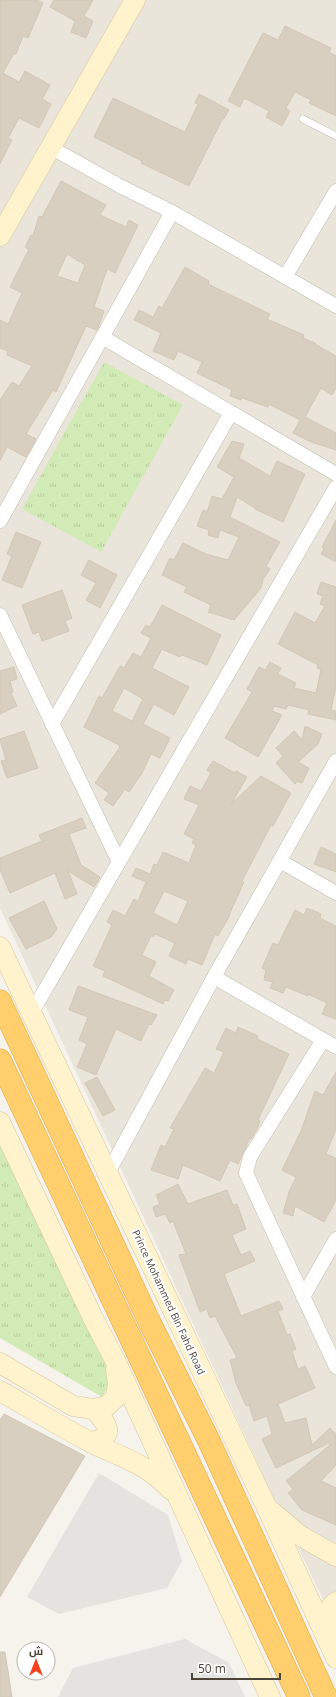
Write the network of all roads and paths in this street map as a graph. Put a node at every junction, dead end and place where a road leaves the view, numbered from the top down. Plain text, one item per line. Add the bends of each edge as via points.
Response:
1 (135, 0) edge
2 (303, 119) dead end
3 (336, 136) edge
4 (50, 147) junction
5 (336, 191) edge
6 (172, 212) junction
7 (0, 236) edge
8 (285, 277) junction
9 (336, 306) edge
10 (102, 337) junction
11 (231, 413) junction
12 (336, 474) edge
13 (336, 487) edge
14 (0, 521) edge
15 (0, 615) edge
16 (52, 724) junction
17 (336, 761) edge
18 (280, 861) junction
19 (119, 862) junction
20 (336, 893) edge
21 (0, 947) edge
22 (214, 977) junction
23 (0, 1001) edge
24 (31, 1014) junction
25 (323, 1040) junction
26 (336, 1047) edge
27 (0, 1060) edge
28 (0, 1122) edge
29 (108, 1173) junction
30 (336, 1239) edge
31 (303, 1297) junction
32 (114, 1360) junction
33 (0, 1362) edge
34 (336, 1367) edge
35 (0, 1391) edge
36 (93, 1409) junction
37 (91, 1442) junction
38 (178, 1497) junction
39 (267, 1508) junction
40 (336, 1556) edge
41 (336, 1602) edge
42 (333, 1652) edge
43 (270, 1697) edge
44 (299, 1697) edge
45 (326, 1697) edge

1 - 4 main road
2 - 3 lane
4 - 6 street
4 - 7 main road
5 - 8 street
6 - 8 street
6 - 10 street
8 - 9 street
10 - 11 street
10 - 14 street
11 - 12 street
11 - 16 street
13 - 19 street
15 - 16 street
16 - 19 street
17 - 18 street
18 - 20 street
18 - 22 street
19 - 24 street
21 - 24 main road, Prince Mohammed Bin Fahd Road
22 - 25 street
22 - 29 street
23 - 45 highway via 146,1314 208,1439
24 - 29 main road, Prince Mohammed Bin Fahd Road
25 - 26 street
25 - 31 street via 250,1156 246,1173
27 - 44 highway
28 - 32 main road
29 - 39 main road, Prince Mohammed Bin Fahd Road
30 - 31 street
31 - 34 street
32 - 36 main road via 118,1384 116,1397 107,1406
32 - 38 main road
33 - 36 main road via 74,1406
35 - 37 main road
36 - 37 main road via 108,1429 100,1440
37 - 38 main road via 142,1465
38 - 43 main road
39 - 40 main road via 299,1535
39 - 42 main road, Prince Mohammed Bin Fahd Road
41 - 42 main road via 329,1609

